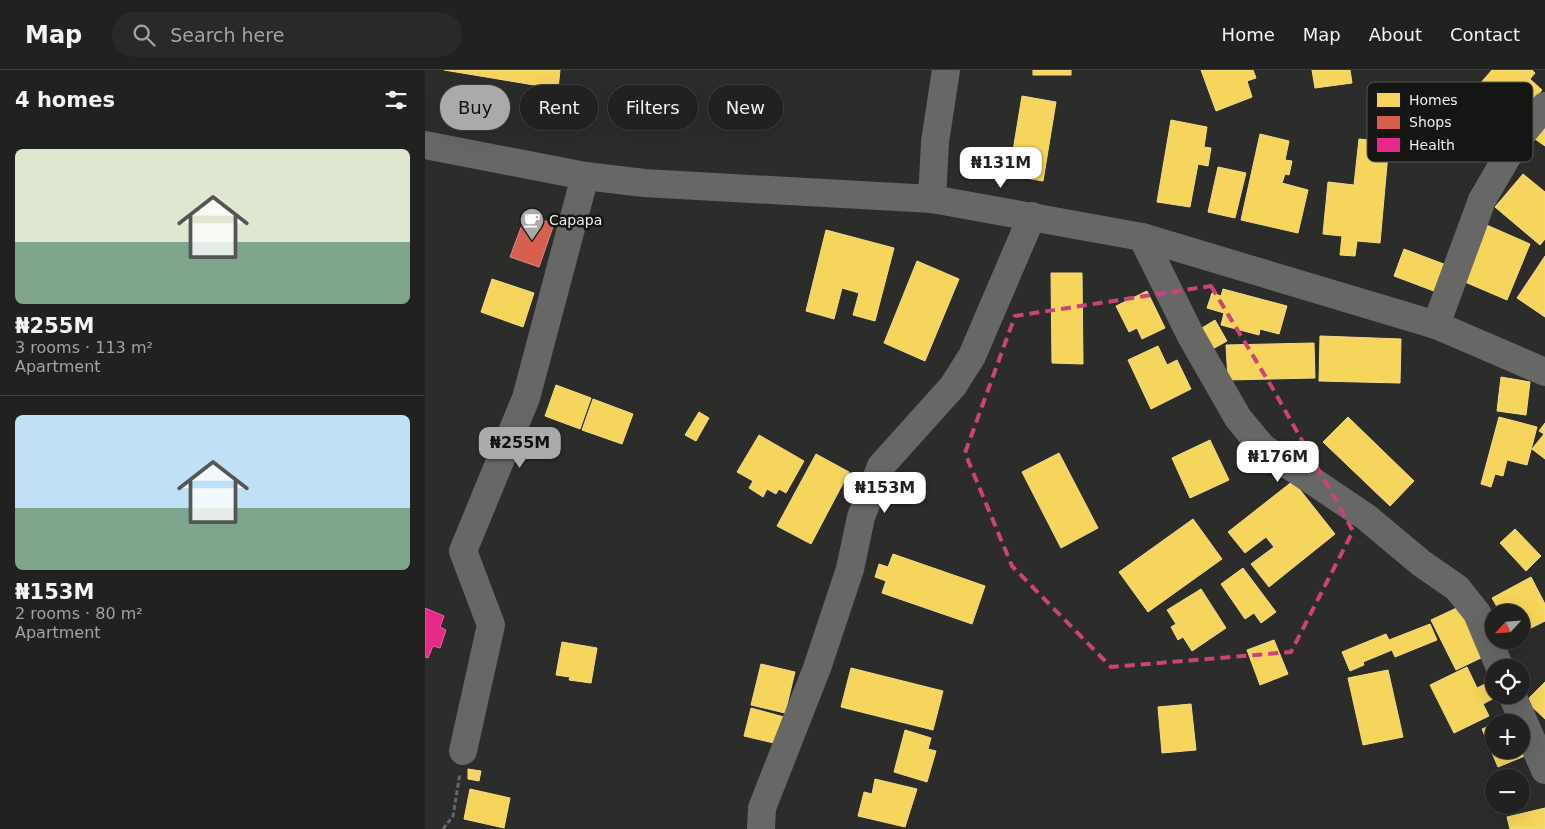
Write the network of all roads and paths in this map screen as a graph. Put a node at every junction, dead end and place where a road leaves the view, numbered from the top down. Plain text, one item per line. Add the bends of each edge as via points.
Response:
1 (946, 70) edge
2 (1545, 106) edge
3 (1533, 121) edge
4 (425, 145) edge
5 (1504, 162) edge
6 (585, 176) junction
7 (932, 199) junction
8 (1032, 216) junction
9 (1143, 237) junction
10 (1437, 325) junction
11 (1545, 372) edge
12 (1496, 659) edge
13 (1515, 704) edge
14 (463, 751) joint
15 (1545, 770) edge
16 (443, 829) edge
17 (761, 829) edge

1 - 7 street via 935,142
2 - 3 street
4 - 6 street
5 - 10 street via 1482,200
6 - 7 street via 644,183
6 - 14 street via 526,398 463,551 491,625
7 - 8 street
8 - 9 street
8 - 17 street via 972,356 941,400 881,466 861,517 850,569 817,668 762,808
9 - 10 street
9 - 12 street via 1191,336 1238,418 1262,447 1366,517 1457,588 1477,612
10 - 11 street
13 - 15 street
14 - 16 path via 453,816

